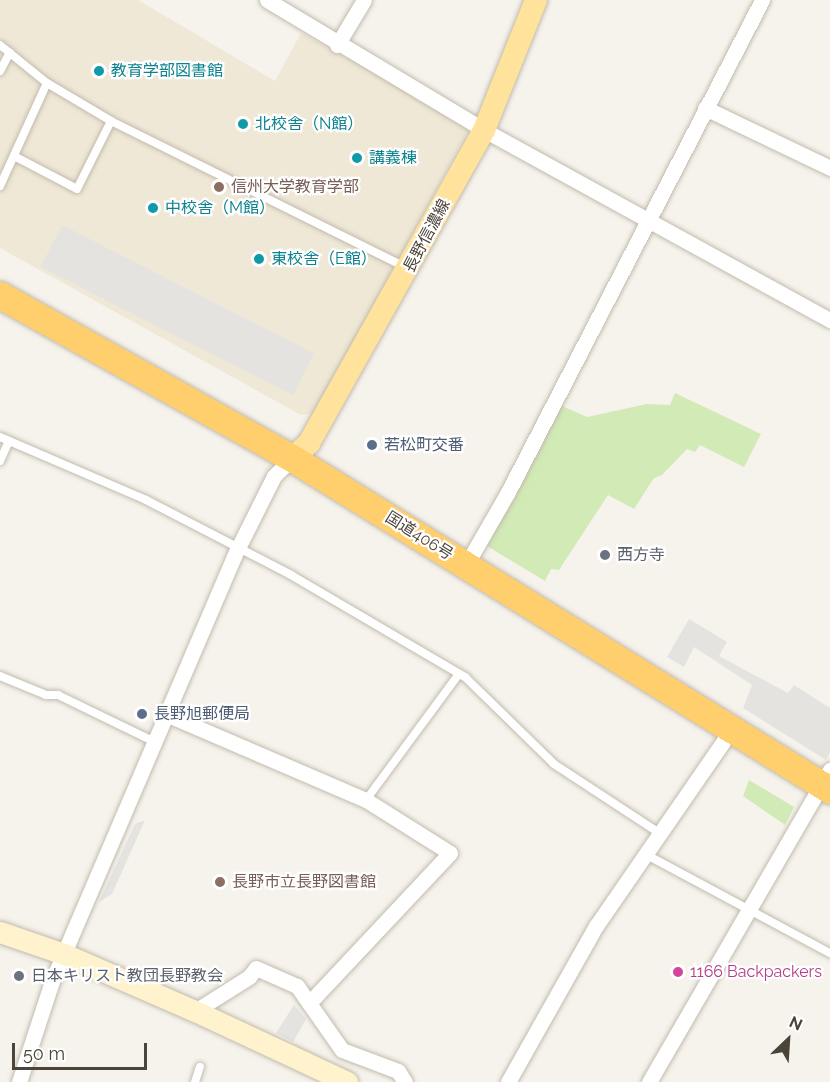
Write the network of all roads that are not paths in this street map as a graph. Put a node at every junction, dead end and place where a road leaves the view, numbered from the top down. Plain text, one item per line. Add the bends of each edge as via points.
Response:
1 (267, 0) edge
2 (364, 0) edge
3 (536, 0) edge
4 (762, 0) edge
5 (0, 45) edge
6 (337, 45) junction
7 (9, 52) junction
8 (0, 71) edge
9 (47, 83) junction
10 (705, 108) junction
11 (111, 121) junction
12 (484, 130) junction
13 (14, 156) junction
14 (830, 168) edge
15 (0, 186) edge
16 (646, 221) junction
17 (409, 269) junction
18 (0, 295) edge
19 (830, 320) edge
20 (0, 438) edge
21 (9, 441) junction
22 (292, 458) junction
23 (0, 461) edge
24 (238, 548) junction
25 (466, 566) junction
26 (459, 674) junction
27 (0, 676) edge
28 (166, 714) junction
29 (730, 732) junction
30 (156, 742) junction
31 (827, 782) edge
32 (366, 800) junction
33 (662, 835) junction
34 (647, 855) junction
35 (749, 913) junction
36 (0, 932) edge
37 (830, 953) edge
38 (64, 954) junction
39 (309, 1003) junction
40 (195, 1011) junction
41 (342, 1050) junction
42 (200, 1067) dead end
43 (334, 1079) edge
44 (19, 1082) edge
45 (195, 1082) edge
46 (405, 1082) edge
47 (508, 1082) edge
48 (649, 1082) edge

1 - 6 street
2 - 6 street
3 - 12 main road, 長野信濃線
4 - 10 street
5 - 7 lane
6 - 12 street
7 - 8 lane
7 - 9 lane
9 - 11 lane
9 - 13 lane
10 - 14 street
10 - 16 street
11 - 13 lane via 77,189
11 - 17 lane
12 - 16 street
12 - 17 main road, 長野信濃線
13 - 15 lane
16 - 19 street
16 - 25 street via 508,492
17 - 22 main road, 長野信濃線 via 309,443
18 - 22 highway, 国道406号
20 - 21 lane
21 - 23 lane
21 - 24 lane via 146,500
22 - 24 street via 274,476
22 - 25 highway, 国道406号
24 - 26 lane
24 - 28 street
25 - 29 highway, 国道406号
26 - 32 lane
26 - 33 lane via 554,764
27 - 30 lane via 46,695 58,695
28 - 30 street
28 - 32 street
29 - 31 highway, 国道406号
29 - 33 street
30 - 38 street
31 - 35 street
32 - 39 street via 450,853
33 - 34 street
34 - 35 lane
34 - 47 street via 596,926
35 - 37 lane
35 - 48 street
36 - 38 street
38 - 40 street
38 - 44 street
39 - 40 street via 297,986 256,968 249,977
39 - 41 street
40 - 43 street
41 - 43 street
41 - 46 street via 398,1071
42 - 45 lane

